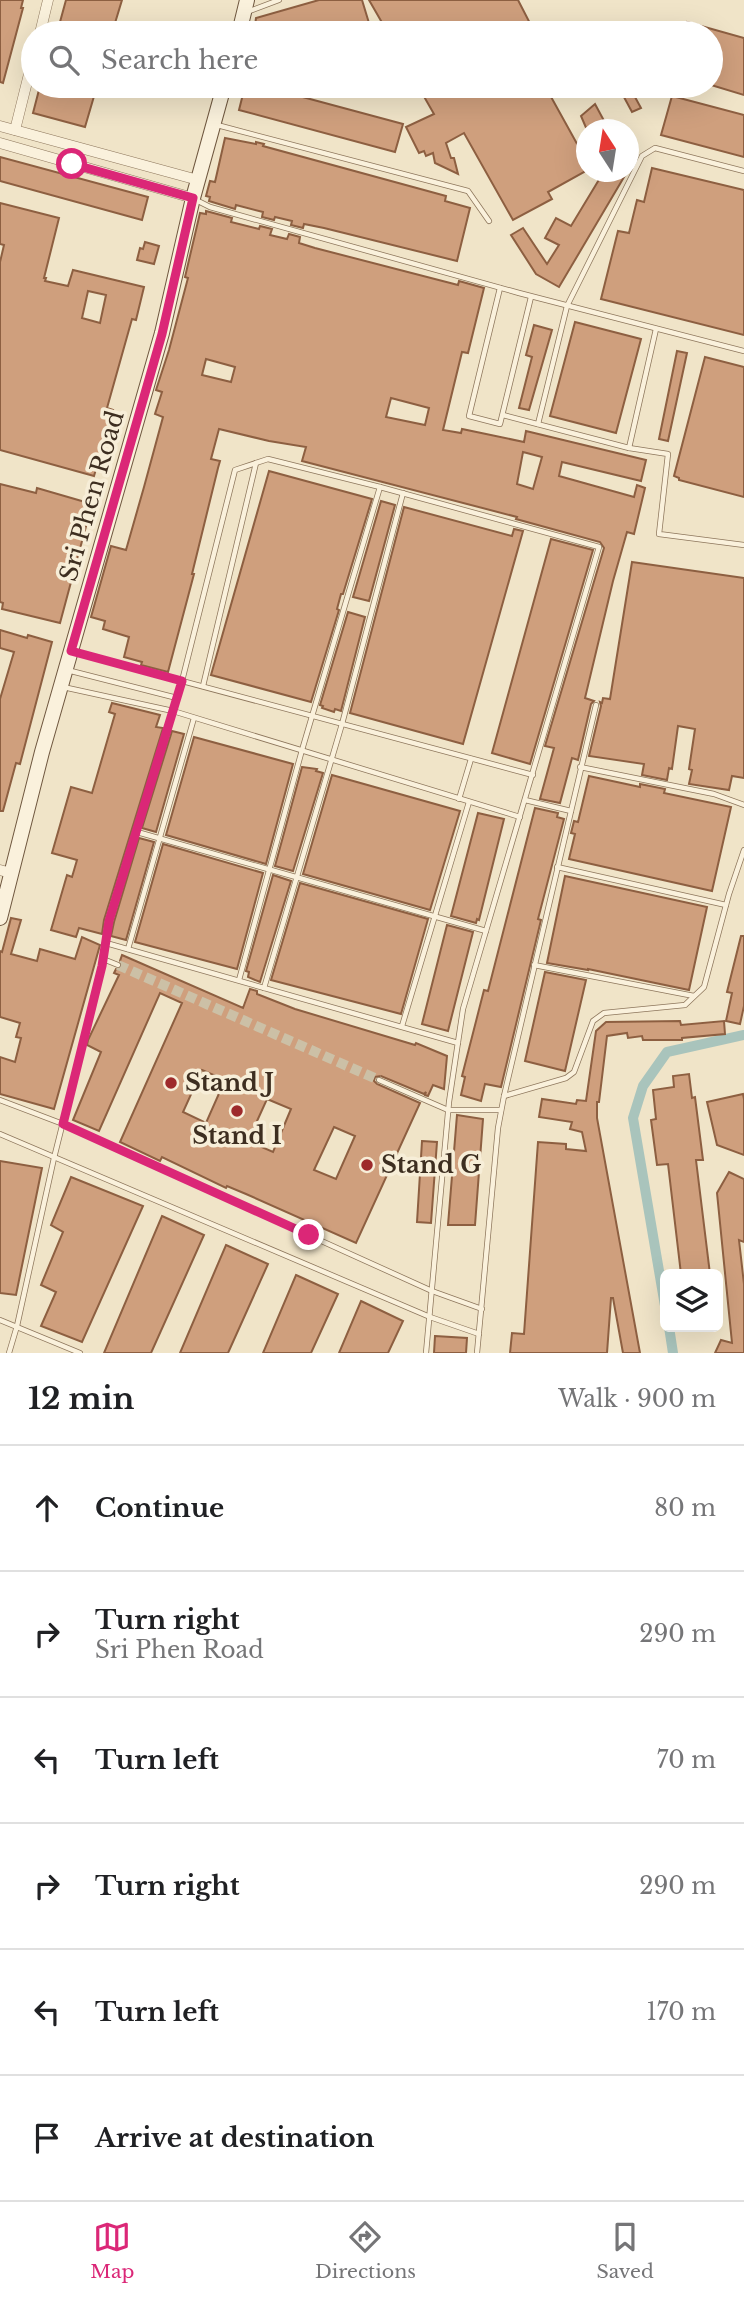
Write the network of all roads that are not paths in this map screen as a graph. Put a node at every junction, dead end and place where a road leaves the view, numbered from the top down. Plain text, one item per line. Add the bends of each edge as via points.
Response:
1 (48, 0) edge
2 (279, 0) edge
3 (246, 6) edge
4 (43, 21) edge
5 (23, 98) edge
6 (221, 98) edge
7 (214, 124) junction
8 (0, 126) edge
9 (15, 130) junction
10 (0, 143) edge
11 (744, 170) edge
12 (198, 180) junction
13 (193, 198) junction
14 (489, 221) dead end
15 (500, 288) junction
16 (531, 297) junction
17 (567, 306) junction
18 (656, 329) junction
19 (744, 352) edge
20 (503, 415) junction
21 (538, 424) junction
22 (629, 448) junction
23 (256, 463) junction
24 (380, 487) junction
25 (403, 493) junction
26 (744, 545) edge
27 (71, 651) junction
28 (66, 669) junction
29 (182, 681) junction
30 (203, 686) junction
31 (61, 687) junction
32 (177, 698) junction
33 (596, 705) dead end
34 (173, 711) junction
35 (312, 716) junction
36 (194, 718) junction
37 (342, 724) junction
38 (302, 750) junction
39 (332, 759) junction
40 (471, 759) junction
41 (580, 767) junction
42 (533, 775) junction
43 (459, 799) junction
44 (525, 800) junction
45 (469, 802) junction
46 (744, 805) edge
47 (570, 811) junction
48 (520, 817) junction
49 (136, 832) junction
50 (159, 839) junction
51 (744, 850) edge
52 (557, 867) junction
53 (268, 870) junction
54 (6, 871) edge
55 (297, 878) junction
56 (726, 905) junction
57 (434, 917) junction
58 (0, 918) edge
59 (486, 931) junction
60 (106, 943) junction
61 (128, 949) junction
62 (103, 959) junction
63 (118, 965) tunnel mouth
64 (534, 965) junction
65 (239, 980) junction
66 (264, 988) junction
67 (694, 996) junction
68 (402, 1026) junction
69 (458, 1042) junction
70 (379, 1080) tunnel mouth
71 (504, 1096) junction
72 (0, 1100) edge
73 (448, 1110) junction
74 (501, 1110) junction
75 (63, 1124) junction
76 (0, 1134) edge
77 (54, 1158) junction
78 (432, 1291) junction
79 (481, 1309) junction
80 (429, 1317) junction
81 (0, 1320) edge
82 (18, 1326) junction
83 (479, 1334) junction
84 (9, 1353) edge
85 (80, 1353) edge
86 (426, 1353) edge
87 (478, 1353) edge

1 - 4 street
2 - 3 lane
5 - 9 street
6 - 7 main road, Sri Phen Road
7 - 12 main road, Sri Phen Road
7 - 14 lane via 468,191
8 - 9 street
9 - 12 street
10 - 13 street
11 - 17 lane via 655,148 642,156
12 - 13 main road, Sri Phen Road
13 - 15 lane via 210,207
13 - 27 main road, Sri Phen Road via 162,334
15 - 16 lane
15 - 20 lane via 469,416 500,424
16 - 17 lane
16 - 20 lane
17 - 18 lane
17 - 21 lane
18 - 19 lane
18 - 22 lane
20 - 21 lane
21 - 22 lane
22 - 26 lane via 668,454 659,534
23 - 24 lane via 268,459
23 - 29 lane via 235,470
23 - 30 lane
24 - 25 lane
24 - 35 lane
25 - 37 lane
25 - 42 lane via 599,547
27 - 28 main road, Sri Phen Road
27 - 29 lane
28 - 31 main road, Sri Phen Road
28 - 32 lane
29 - 30 lane
29 - 32 lane
30 - 35 lane
31 - 34 lane
31 - 54 main road, Sri Phen Road
32 - 34 lane
33 - 41 lane
34 - 36 lane
34 - 49 lane
35 - 37 lane
35 - 38 lane
36 - 38 lane
36 - 50 lane
37 - 39 lane
37 - 40 lane
38 - 39 lane
38 - 53 lane
39 - 43 lane
39 - 55 lane
40 - 42 lane
40 - 43 lane
41 - 46 lane via 714,794
41 - 47 lane
42 - 44 lane
43 - 45 lane
44 - 47 lane
44 - 48 lane
45 - 48 lane
45 - 57 lane
47 - 52 lane
48 - 59 lane
49 - 50 lane
49 - 60 lane
50 - 53 lane
50 - 61 lane
51 - 56 lane
52 - 56 lane
52 - 64 lane
53 - 55 lane
53 - 65 lane
54 - 58 main road, Sri Phen Road
55 - 57 lane
55 - 66 lane
56 - 67 lane via 704,987
57 - 59 lane
57 - 68 lane
59 - 69 lane
60 - 61 lane
60 - 62 lane
61 - 65 lane
62 - 63 lane
62 - 75 lane
64 - 67 lane
64 - 71 lane
65 - 66 lane
66 - 68 lane
67 - 71 lane via 685,1005 604,1013 593,1021 574,1072
68 - 69 lane
69 - 73 lane
70 - 73 lane
71 - 74 lane
72 - 75 lane
73 - 74 lane
73 - 78 lane
74 - 79 lane
75 - 77 lane
75 - 78 lane
76 - 77 lane
77 - 80 lane
77 - 82 lane
78 - 79 lane
78 - 80 lane
79 - 83 lane
80 - 83 lane
80 - 86 lane
81 - 82 lane
82 - 84 lane
82 - 85 lane
83 - 87 lane

